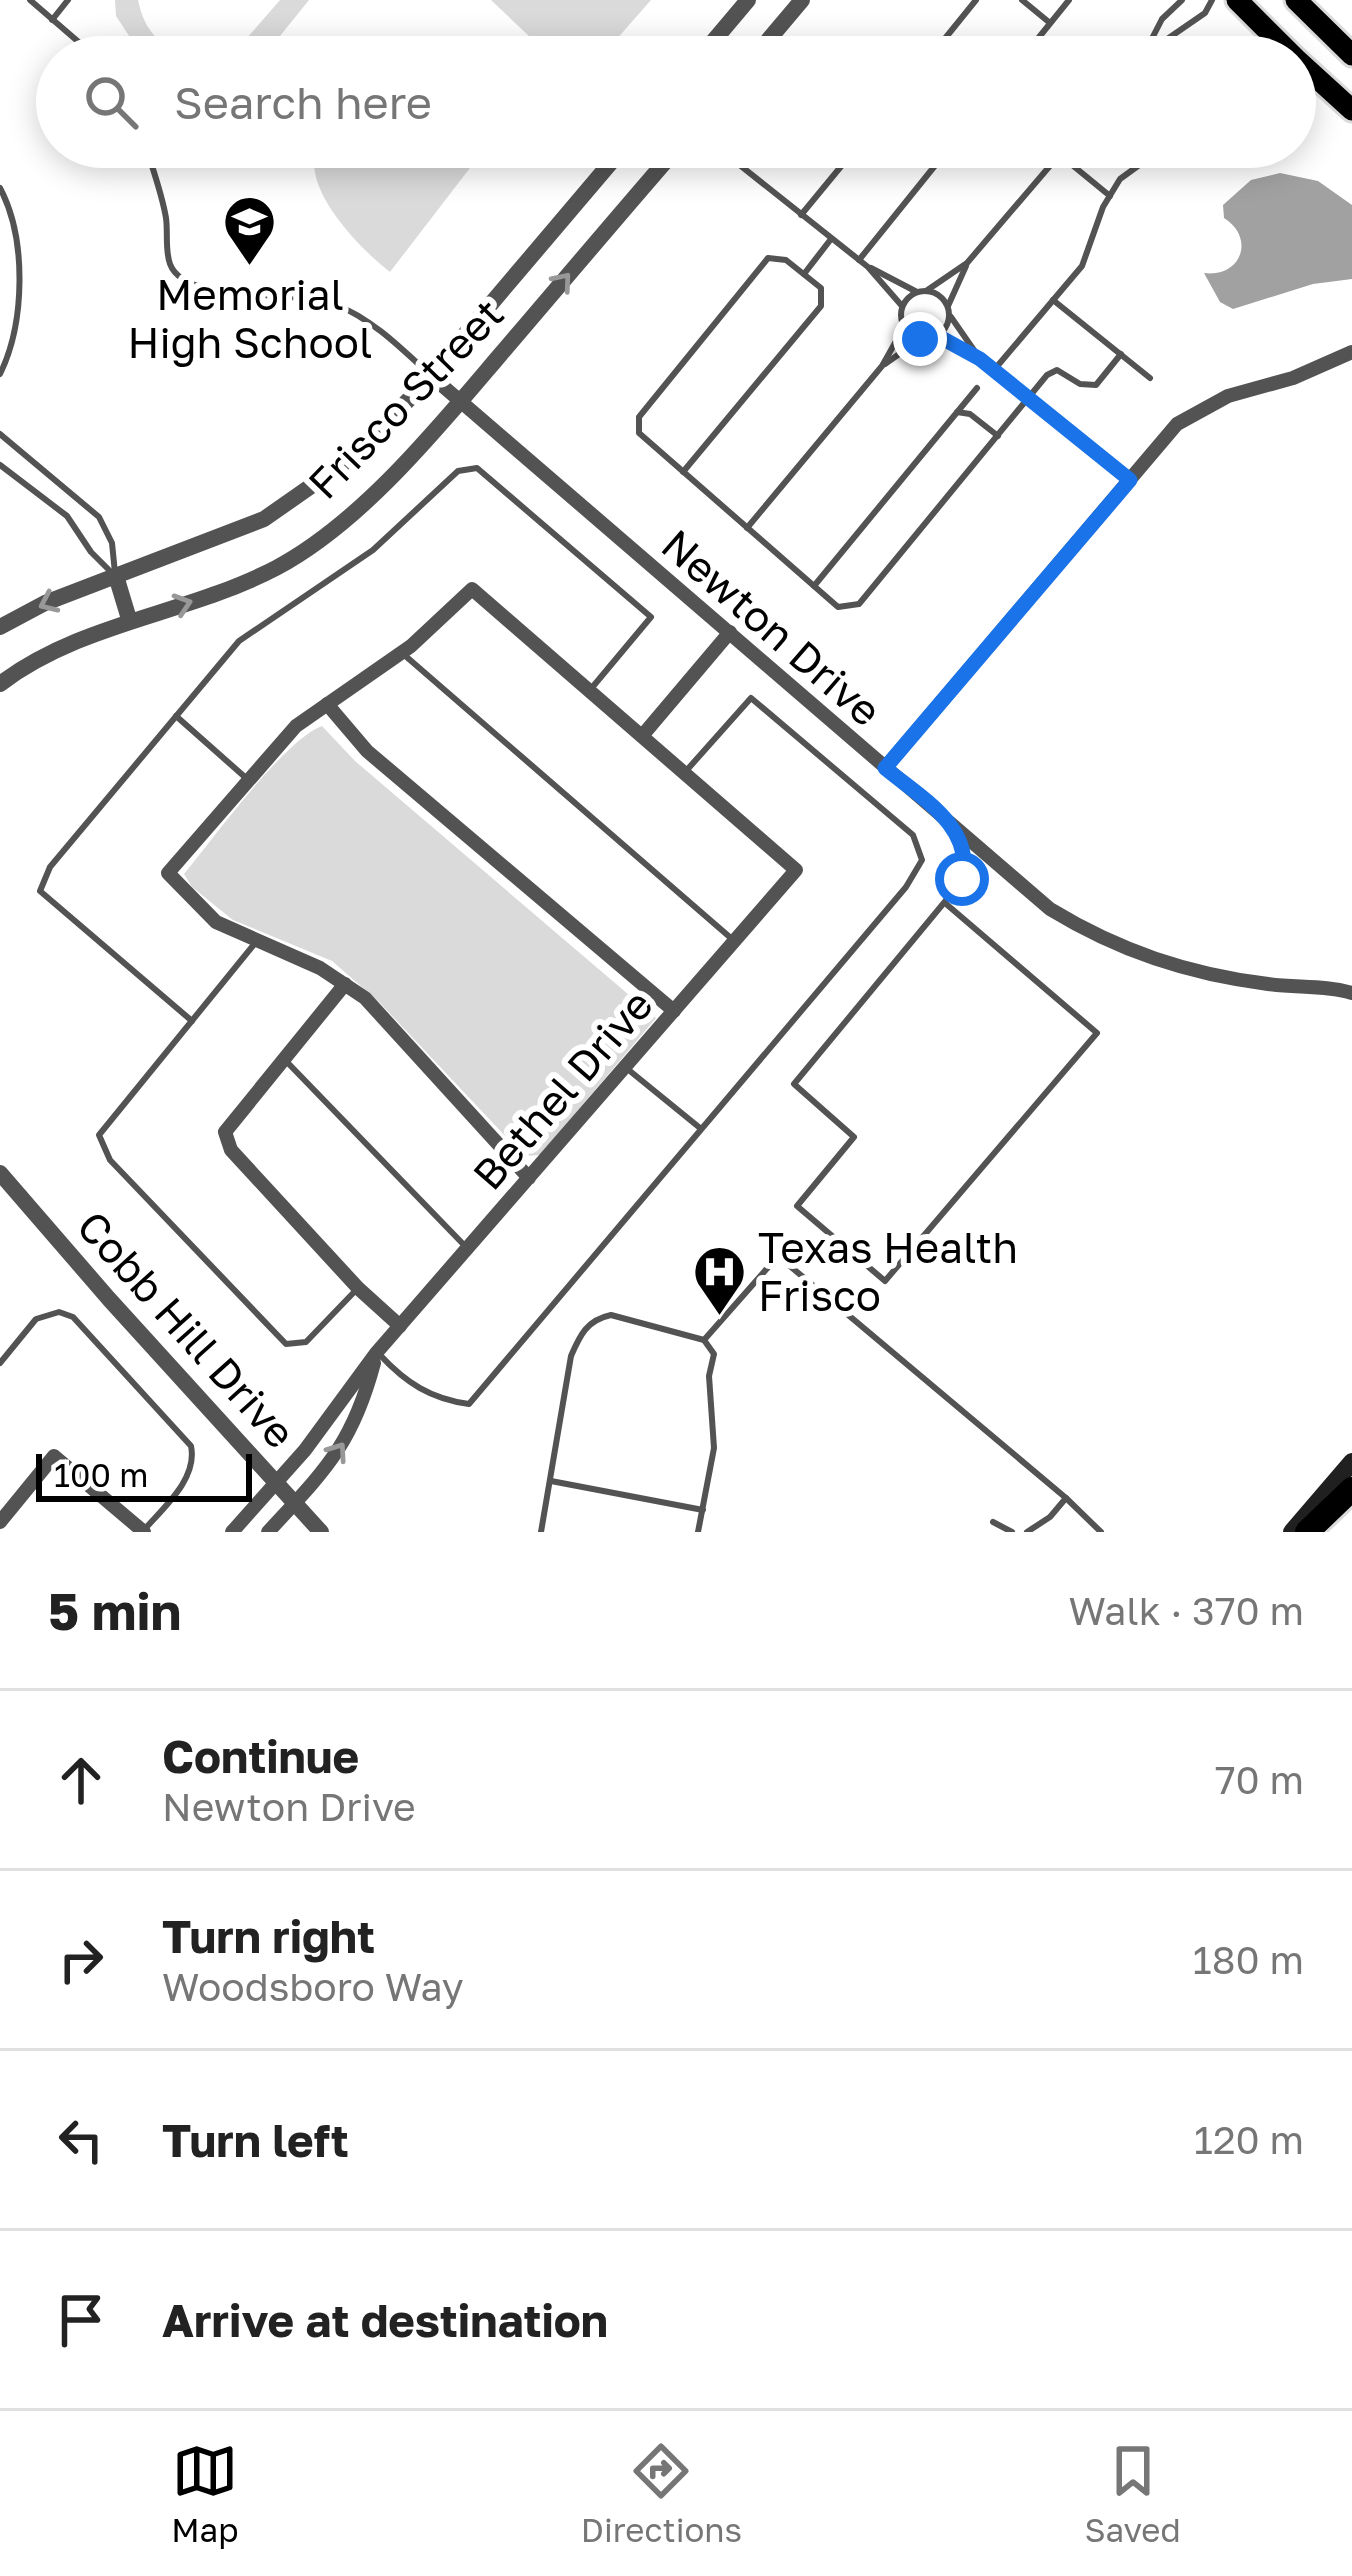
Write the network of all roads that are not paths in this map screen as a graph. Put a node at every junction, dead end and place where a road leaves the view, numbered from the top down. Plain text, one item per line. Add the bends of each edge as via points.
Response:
1 (29, 0) edge
2 (68, 0) edge
3 (748, 0) edge
4 (802, 0) edge
5 (976, 0) edge
6 (1022, 0) edge
7 (1069, 0) edge
8 (1182, 0) edge
9 (1211, 0) edge
10 (1237, 0) edge
11 (1296, 0) edge
12 (52, 20) junction
13 (1050, 23) junction
14 (71, 36) edge
15 (718, 36) edge
16 (772, 36) edge
17 (947, 36) edge
18 (1040, 36) edge
19 (1153, 36) edge
20 (1172, 36) edge
21 (1272, 36) edge
22 (1352, 55) edge
23 (1316, 78) edge
24 (1352, 110) edge
25 (152, 168) edge
26 (606, 168) edge
27 (659, 168) edge
28 (743, 168) edge
29 (839, 168) edge
30 (933, 168) edge
31 (1049, 168) edge
32 (1076, 168) edge
33 (1134, 168) edge
34 (0, 188) edge
35 (1110, 196) junction
36 (801, 215) junction
37 (831, 238) junction
38 (859, 260) junction
39 (967, 263) junction
40 (868, 267) junction
41 (804, 274) junction
42 (922, 291) junction
43 (1053, 300) junction
44 (902, 306) junction
45 (949, 310) junction
46 (904, 327) junction
47 (938, 336) junction
48 (920, 339) junction
49 (1352, 352) edge
50 (1121, 354) junction
51 (980, 359) junction
52 (882, 366) junction
53 (994, 370) junction
54 (0, 374) edge
55 (430, 374) junction
56 (1150, 378) dead end
57 (977, 388) dead end
58 (1028, 398) junction
59 (460, 402) junction
60 (958, 412) junction
61 (0, 434) edge
62 (998, 436) junction
63 (0, 465) edge
64 (683, 472) junction
65 (1130, 480) junction
66 (747, 528) junction
67 (116, 576) junction
68 (814, 586) junction
69 (129, 620) junction
70 (0, 627) edge
71 (730, 632) junction
72 (401, 652) junction
73 (0, 684) edge
74 (590, 690) junction
75 (327, 704) junction
76 (176, 716) junction
77 (642, 736) junction
78 (885, 768) junction
79 (684, 773) junction
80 (249, 780) junction
81 (951, 824) junction
82 (945, 903) junction
83 (734, 941) junction
84 (256, 942) junction
85 (345, 985) junction
86 (1352, 993) edge
87 (674, 1011) junction
88 (192, 1021) junction
89 (284, 1059) junction
90 (625, 1067) junction
91 (700, 1128) junction
92 (0, 1172) edge
93 (529, 1178) junction
94 (467, 1249) junction
95 (358, 1288) junction
96 (400, 1326) junction
97 (704, 1340) junction
98 (377, 1352) junction
99 (0, 1364) edge
100 (1352, 1462) edge
101 (551, 1481) junction
102 (275, 1483) junction
103 (1352, 1489) edge
104 (1066, 1498) junction
105 (295, 1503) junction
106 (703, 1510) junction
107 (0, 1522) edge
108 (993, 1522) dead end
109 (144, 1532) edge
110 (232, 1532) edge
111 (268, 1532) edge
112 (321, 1532) edge
113 (541, 1532) edge
114 (698, 1532) edge
115 (1012, 1532) edge
116 (1027, 1532) edge
117 (1101, 1532) edge
118 (1292, 1532) edge
119 (1307, 1532) edge

1 - 12 lane
2 - 12 lane
3 - 15 street
4 - 16 street
5 - 17 lane
6 - 13 lane
7 - 13 lane
8 - 19 lane
9 - 20 lane
10 - 21 main road
11 - 22 main road
12 - 14 lane
13 - 18 lane
23 - 24 main road
25 - 55 lane via 170,263 181,279 201,289 332,303
26 - 55 street, Frisco Street
59 -> 27 street, Frisco Street
28 - 36 lane
29 - 36 lane
30 - 38 lane
31 - 39 lane
32 - 35 lane
33 - 35 lane
34 - 54 lane via 19,257 16,314
35 - 43 lane via 1082,266
36 - 37 lane
37 - 38 lane
37 - 41 lane
38 - 40 lane
39 - 42 lane
39 - 45 lane
40 - 42 lane
40 - 44 lane
41 - 64 lane via 820,287 821,306
41 - 64 lane via 768,258 639,417 639,433
42 - 44 lane
42 - 45 lane via 942,297
43 - 50 lane
43 - 53 lane
44 - 46 lane
45 - 47 lane
45 - 51 lane
46 - 48 lane
46 - 52 lane
47 - 48 lane
47 - 51 lane
48 - 52 lane
49 - 65 street via 1228,396 1177,424
50 - 56 lane
50 - 58 lane via 1096,385 1058,370
51 - 53 lane
52 - 66 lane
53 - 58 lane
55 - 59 street, Newton Drive
55 - 67 street, Frisco Street via 354,456 264,519
57 - 60 lane
58 - 62 lane
58 - 65 lane
69 -> 59 street, Frisco Street via 278,567 362,506
59 - 71 street, Newton Drive
60 - 62 lane
60 - 68 lane
61 - 67 lane via 99,517
62 - 68 lane via 859,604 838,607
63 - 67 lane via 67,516
64 - 66 lane
65 - 78 street
66 - 68 lane
67 - 69 street
67 -> 70 street, Frisco Street
69 - 73 street, Frisco Street via 34,658
71 - 77 street
71 - 78 street, Newton Drive
72 - 74 street via 472,589
72 - 75 street
72 - 83 lane
74 - 76 lane via 651,617 477,468 458,471 373,550 239,641
74 - 77 street
75 - 80 street
75 - 87 street via 367,751
76 - 80 lane
76 - 88 lane via 50,867 40,891
77 - 79 street
78 - 81 street, Newton Drive
79 - 83 street, Bethel Drive via 796,870
79 - 91 lane via 751,698 913,835 922,860
80 - 84 street via 168,874 216,922
81 - 82 lane via 965,858
81 - 86 street, Newton Drive via 1050,909 1100,939 1178,969
82 - 82 lane via 794,1084 854,1137 797,1206 885,1281 1097,1033
83 - 87 street, Bethel Drive
84 - 85 street
84 - 88 lane
85 - 89 street
85 - 93 street
87 - 90 street, Bethel Drive
88 - 95 lane via 99,1135 110,1160 286,1344 306,1342
89 - 94 lane
89 - 95 street via 225,1132 231,1150
90 - 91 lane
90 - 93 street, Bethel Drive
91 - 98 lane via 469,1404 439,1400
92 - 102 street, Cobb Hill Drive
93 - 94 street, Bethel Drive
94 - 96 street, Bethel Drive
95 - 96 street
96 - 98 street, Bethel Drive
97 - 101 lane via 596,1318 571,1356
97 - 104 lane via 778,1256
97 - 106 lane via 714,1354 714,1448
98 - 102 street, Bethel Drive
105 -> 98 street, Bethel Drive via 343,1447
99 - 109 lane via 36,1319 59,1312 73,1318 190,1447 183,1484
100 - 118 main road
101 - 106 lane
101 - 113 lane
102 - 105 street, Cobb Hill Drive
102 - 110 street, Bethel Drive
103 - 119 highway
104 - 116 lane
104 - 117 lane
105 - 111 street, Bethel Drive
105 - 112 street, Cobb Hill Drive
106 - 114 lane
107 - 109 street via 54,1456
108 - 115 lane

